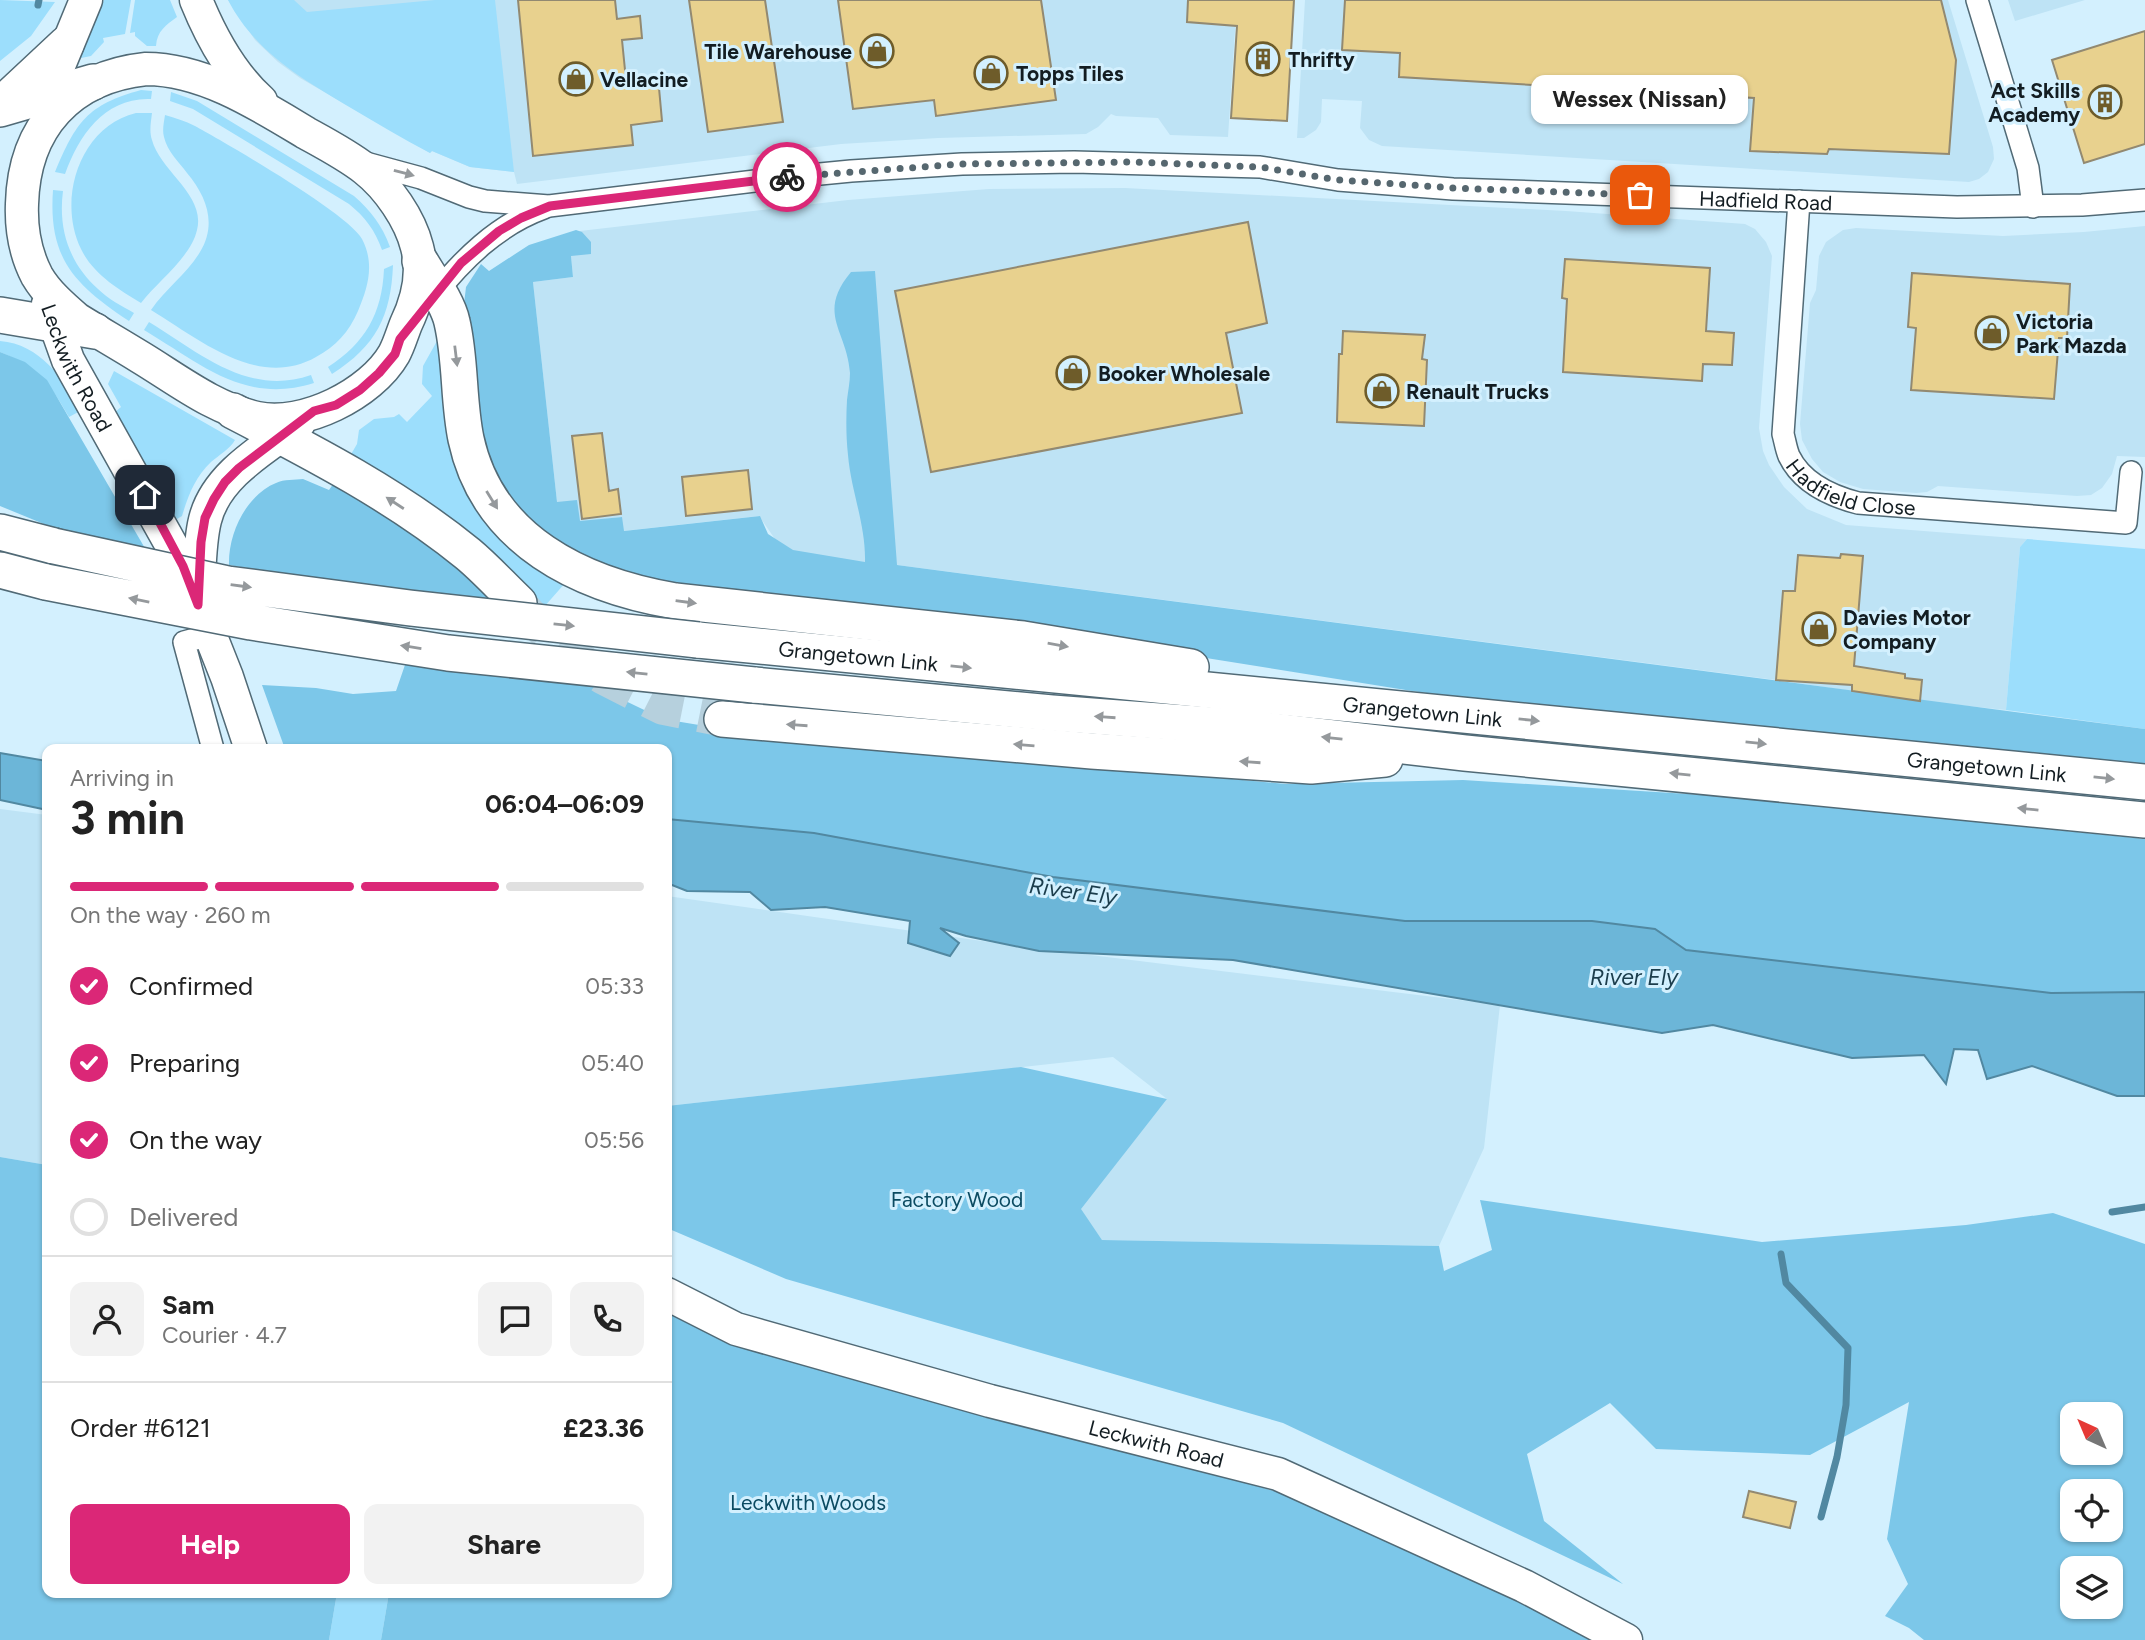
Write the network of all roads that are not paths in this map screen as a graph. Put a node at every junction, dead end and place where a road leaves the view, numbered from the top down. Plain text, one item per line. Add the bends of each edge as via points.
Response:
1 (86, 0) edge
2 (196, 0) edge
3 (1978, 0) edge
4 (66, 44) junction
5 (93, 82) junction
6 (49, 94) junction
7 (0, 107) edge
8 (275, 114) junction
9 (34, 142) junction
10 (351, 159) junction
11 (2145, 200) edge
12 (1799, 201) junction
13 (550, 206) junction
14 (2033, 207) junction
15 (420, 261) junction
16 (38, 276) junction
17 (437, 292) junction
18 (0, 315) edge
19 (54, 324) junction
20 (95, 331) junction
21 (400, 339) junction
22 (233, 411) junction
23 (314, 411) junction
24 (281, 436) junction
25 (2131, 472) dead end
26 (0, 532) edge
27 (0, 570) edge
28 (519, 603) tunnel mouth
29 (198, 605) junction
30 (210, 635) junction
31 (1323, 700) junction
32 (722, 719) tunnel mouth
33 (212, 744) edge
34 (249, 744) edge
35 (1465, 753) junction
36 (2145, 782) edge
37 (2145, 820) edge
38 (672, 1297) edge
39 (1626, 1640) edge

1 - 4 main road
2 - 8 main road via 228,61
3 - 14 street via 2028,169
4 - 6 main road
4 - 7 main road
5 - 6 main road
5 - 8 main road via 122,72 162,69 214,84
5 - 9 main road via 65,101
6 - 7 main road
6 - 9 main road
8 - 10 main road
9 - 16 main road via 22,189 21,225
10 -> 13 street via 469,197
10 - 15 main road via 386,190 410,229
11 - 14 street, Hadfield Road
12 - 13 street, Hadfield Road via 1453,188 1338,180 1260,167 1074,162 851,171
12 - 14 street, Hadfield Road
12 - 25 street, Hadfield Close via 1783,434 1789,456 1819,489 1857,503 2126,523
13 - 17 street via 499,231 461,263
15 - 17 main road
15 - 21 main road via 416,298
16 - 19 main road, Leckwith Road
16 - 20 main road via 58,303
17 - 21 street
17 -> 31 main road via 452,321 465,437 477,475 513,528 544,554 586,577 643,595 710,606 1023,639 1237,675
18 - 19 main road
19 - 20 main road
19 - 29 main road, Leckwith Road via 68,360 183,566
20 - 22 main road
21 - 23 main road via 395,354 360,390 336,405
22 - 23 main road via 281,419
22 - 24 main road
23 - 24 main road, Leckwith Road
28 -> 24 main road via 428,524 335,464
24 - 29 main road, Leckwith Road via 239,468 214,499 201,542
26 -> 31 main road, Grangetown Link, bridge via 228,584 410,608
35 -> 27 main road, Grangetown Link, bridge via 1238,727 448,653 251,622
29 - 30 main road, Leckwith Road
30 - 33 street via 184,642
30 - 34 main road, Leckwith Road
31 -> 36 main road, Grangetown Link
35 -> 32 main road via 1311,766
37 -> 35 main road, Grangetown Link
38 - 39 main road, Leckwith Road via 736,1329 990,1401 1278,1474 1524,1586

